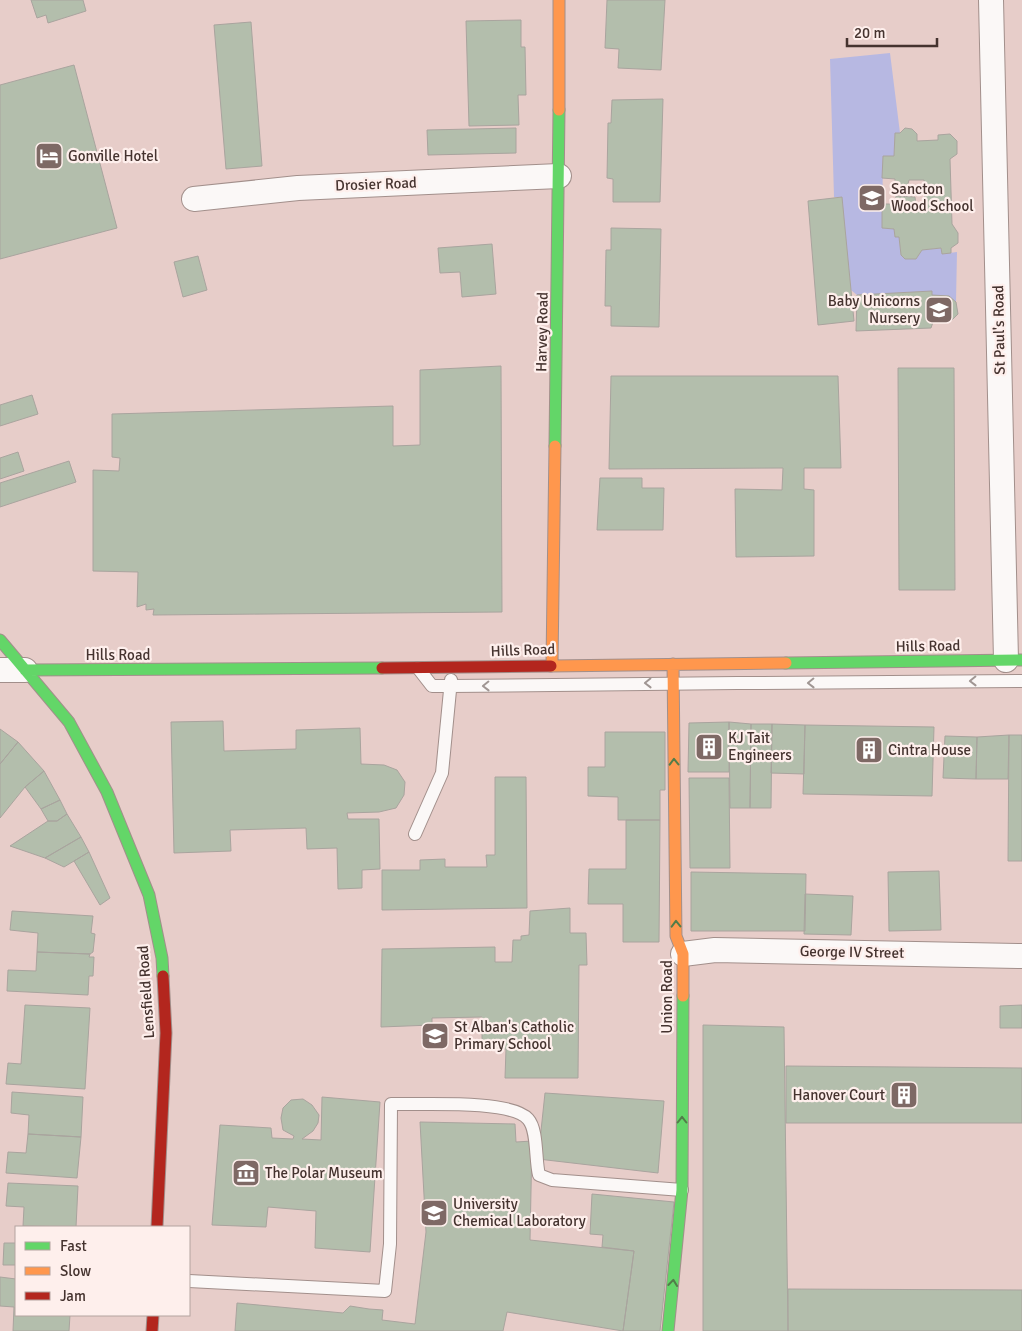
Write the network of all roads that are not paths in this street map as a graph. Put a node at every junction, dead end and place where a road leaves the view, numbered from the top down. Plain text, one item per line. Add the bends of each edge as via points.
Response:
1 (559, 0) edge
2 (991, 0) edge
3 (559, 176) junction
4 (194, 199) dead end
5 (0, 640) edge
6 (1014, 660) edge
7 (552, 664) junction
8 (673, 664) junction
9 (452, 667) junction
10 (418, 668) junction
11 (0, 670) edge
12 (25, 670) junction
13 (1022, 681) edge
14 (673, 682) junction
15 (450, 686) junction
16 (415, 834) dead end
17 (683, 954) junction
18 (1022, 956) edge
19 (682, 1190) junction
20 (157, 1226) edge
21 (190, 1280) edge
22 (153, 1316) edge
23 (152, 1331) edge
24 (668, 1331) edge

1 - 3 main road, Harvey Road
2 - 6 street, St Paul's Road
3 - 4 street, Drosier Road via 298,188
3 - 7 main road, Harvey Road
5 - 12 main road, Lensfield Road
6 - 8 main road, Hills Road
7 - 8 main road, Hills Road
7 - 9 main road, Hills Road
8 - 14 main road, Union Road
9 - 10 main road, Hills Road
9 - 15 lane
10 - 12 main road, Hills Road
10 - 15 lane via 432,686
11 - 12 street
12 - 20 main road, Lensfield Road via 69,722 106,792 149,895 162,958 166,1033
13 -> 14 lane
14 -> 15 lane
17 -> 14 main road, Union Road via 676,936
15 - 16 lane via 442,773
17 - 18 street, George IV Street via 715,950
19 -> 17 main road, Union Road
19 - 21 lane via 552,1180 539,1175 534,1132 528,1119 516,1111 478,1105 391,1104 390,1244 385,1291
24 -> 19 main road, Union Road
22 - 23 main road

